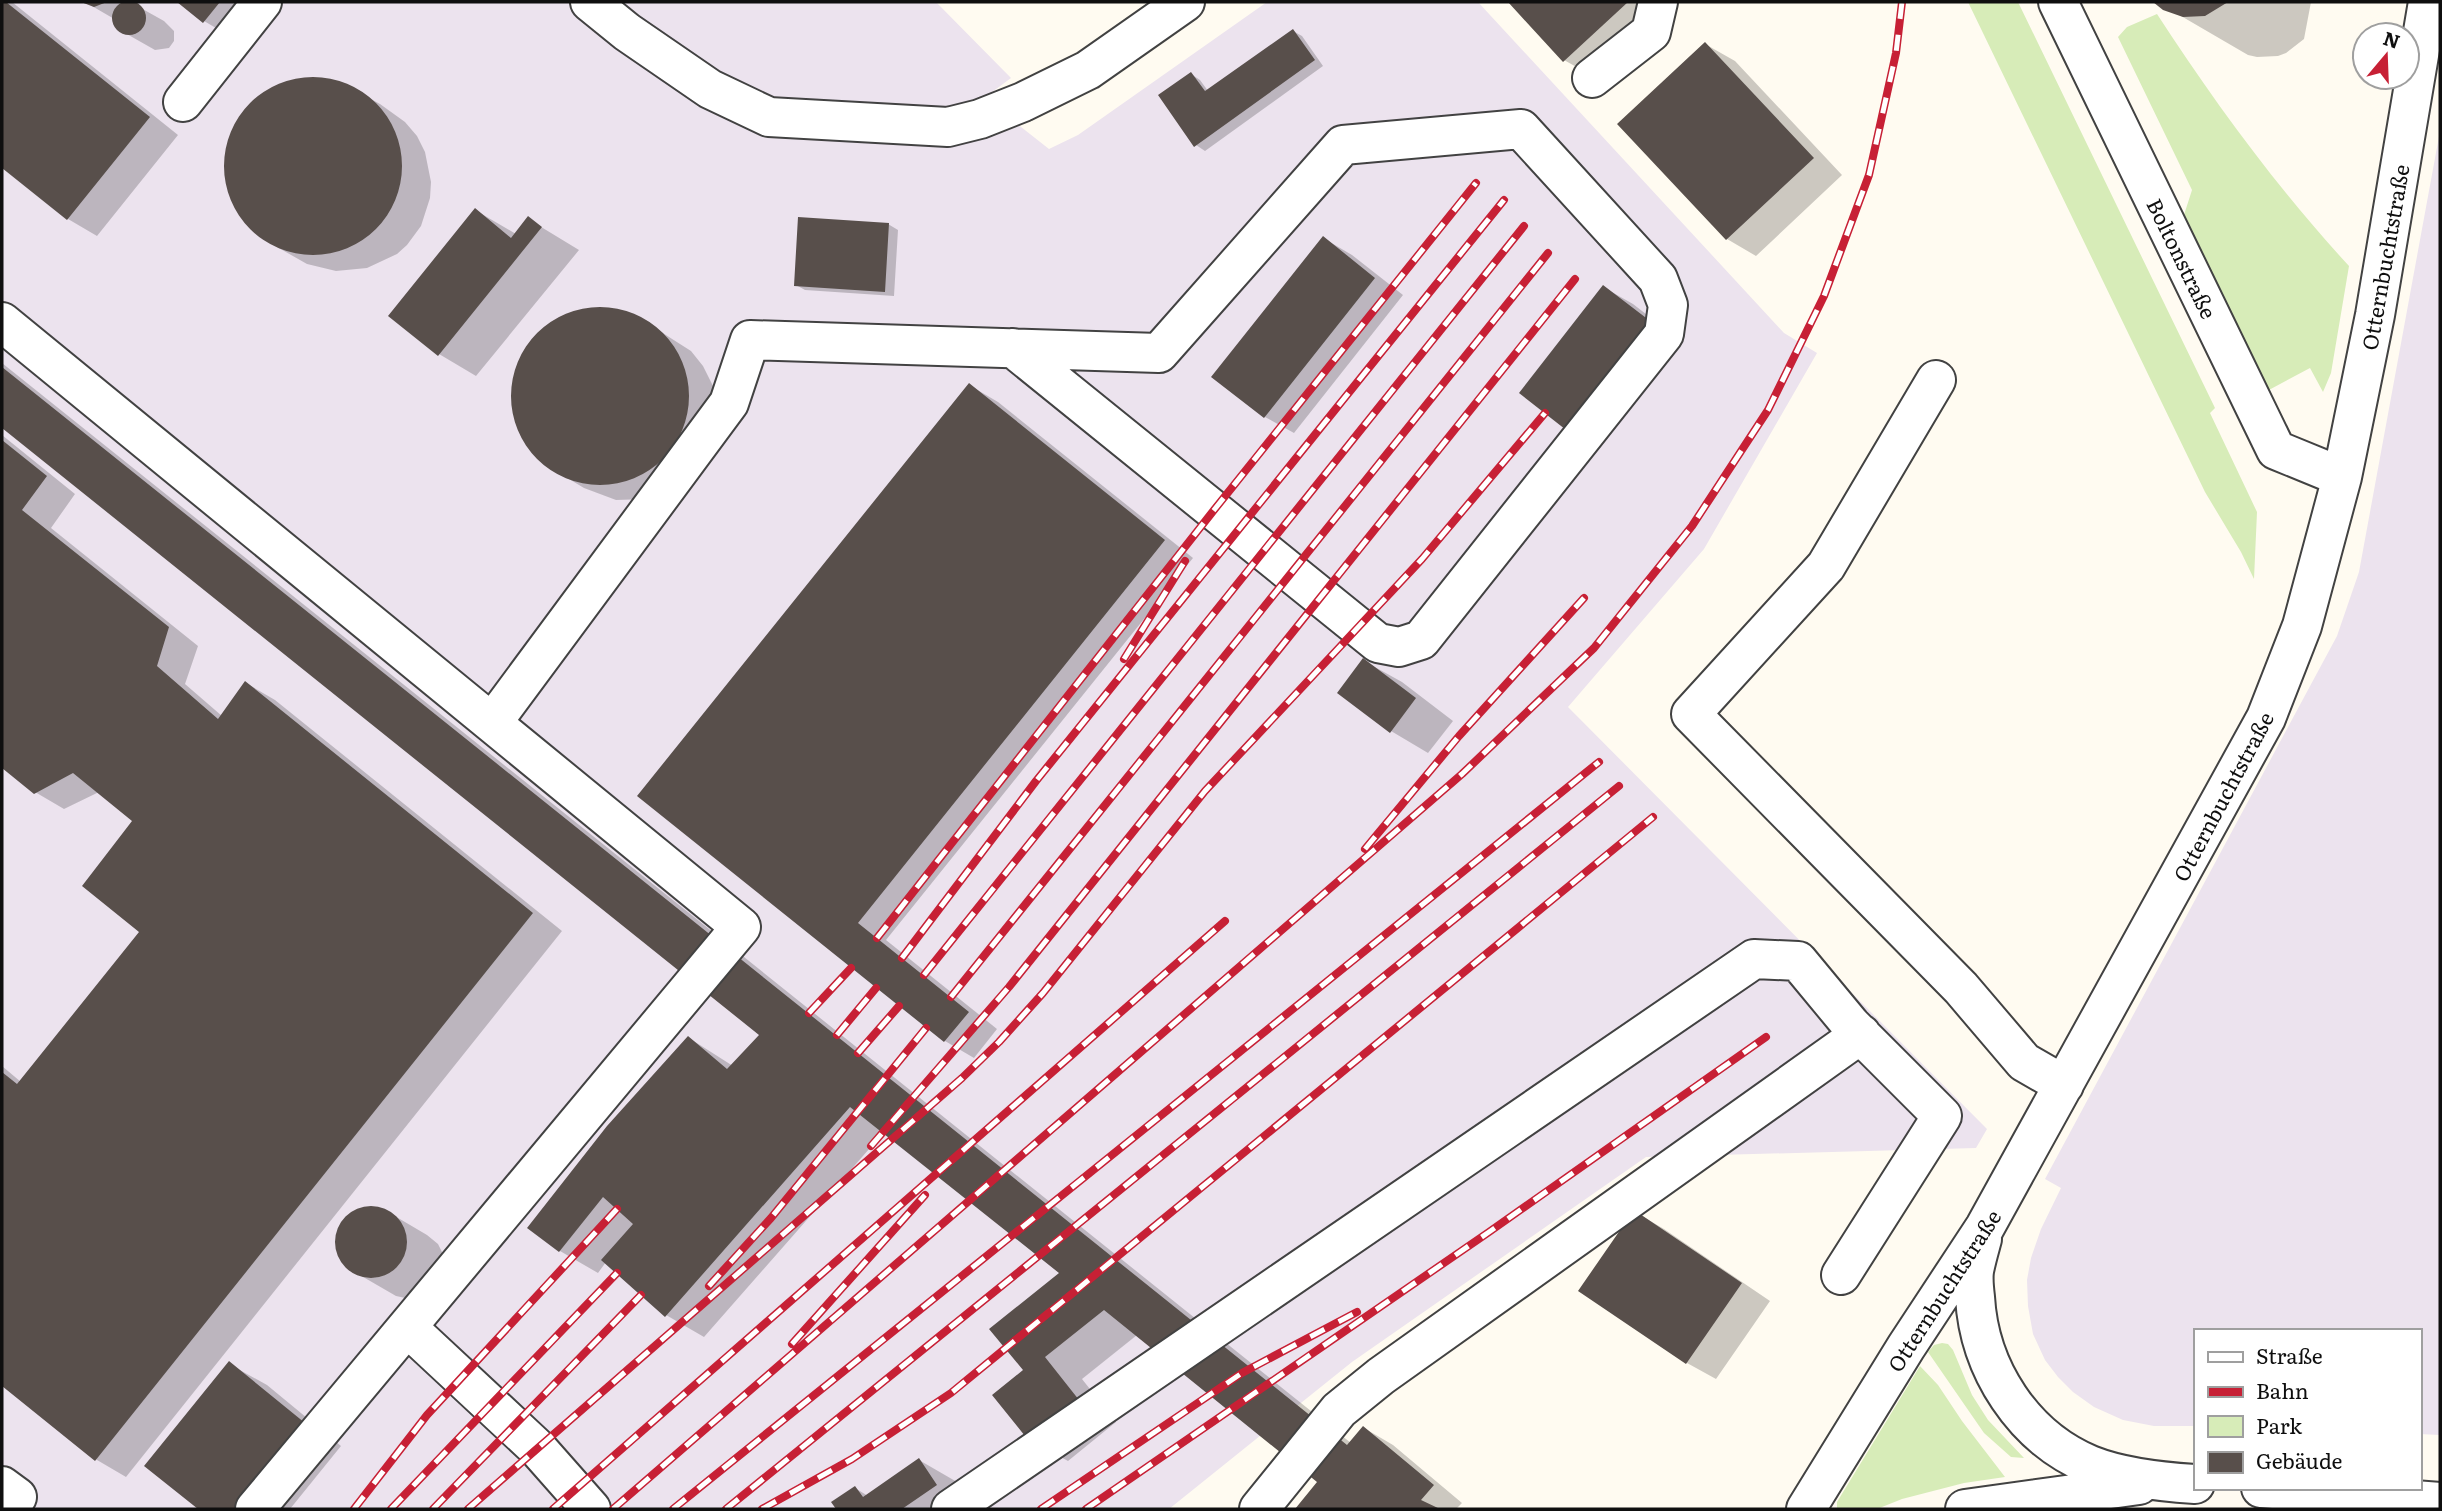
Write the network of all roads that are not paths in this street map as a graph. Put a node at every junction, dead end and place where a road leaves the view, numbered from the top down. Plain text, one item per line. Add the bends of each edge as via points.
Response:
1 (262, 2) edge
2 (590, 2) edge
3 (1185, 2) edge
4 (1658, 2) edge
5 (2058, 2) edge
6 (2428, 2) edge
7 (1592, 78) dead end
8 (183, 102) dead end
9 (2, 322) edge
10 (1013, 348) junction
11 (1936, 380) dead end
12 (2342, 477) junction
13 (492, 723) junction
14 (1861, 1034) junction
15 (2064, 1085) junction
16 (1985, 1227) junction
17 (1840, 1275) dead end
18 (407, 1327) junction
19 (2178, 1483) edge
20 (2, 1486) edge
21 (2287, 1490) edge
22 (2440, 1502) edge
23 (7, 1509) edge
24 (254, 1509) edge
25 (590, 1509) edge
26 (951, 1509) edge
27 (1259, 1509) edge
28 (1806, 1509) edge
29 (1965, 1509) edge

1 - 8 street
2 - 3 street via 709,89 769,117 948,128 1023,102 1091,67
4 - 7 street via 1651,33
5 - 12 street, Boltonstraße via 2276,450
6 - 12 street, Otternbuchtstraße via 2375,315
9 - 13 street
10 - 10 street via 1159,353 1343,145 1521,129 1658,279 1668,305 1664,334 1421,640 1399,647 1378,643
10 - 13 street via 750,340 729,403
11 - 15 street via 1826,566 1691,714 1961,988 2024,1062
12 - 15 street, Otternbuchtstraße via 2302,626 2266,718
13 - 18 street via 741,927
14 - 17 street via 1942,1116
14 - 26 street via 1797,961 1754,959
14 - 27 street via 1381,1376 1339,1410
15 - 16 street, Otternbuchtstraße
16 - 19 street via 1974,1273 1976,1317 1987,1360 2009,1400 2058,1448 2091,1465
16 - 28 street, Otternbuchtstraße
18 - 24 street
18 - 25 street via 538,1449
19 - 29 street
20 - 23 street via 17,1497
21 - 22 street

